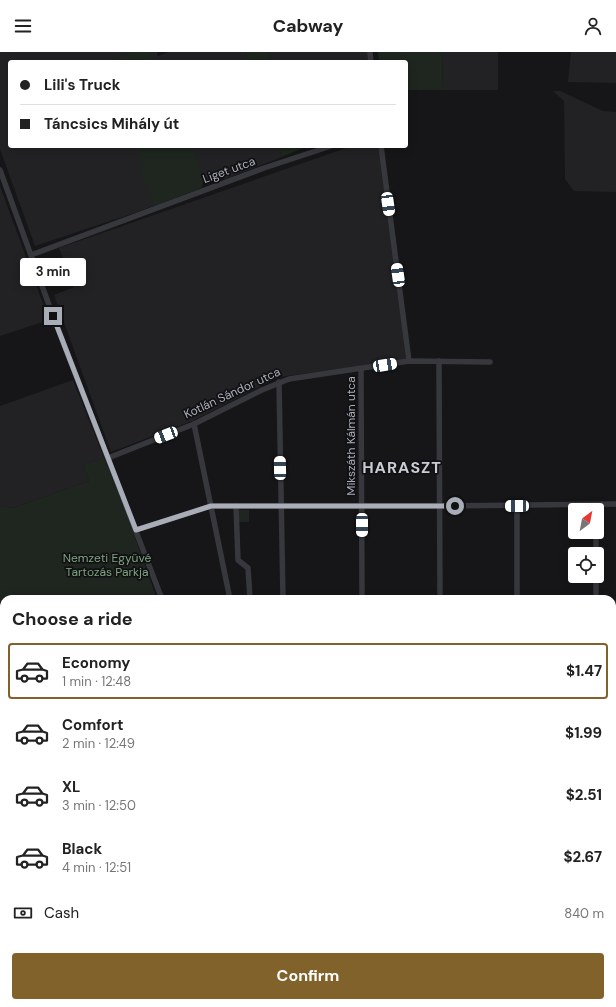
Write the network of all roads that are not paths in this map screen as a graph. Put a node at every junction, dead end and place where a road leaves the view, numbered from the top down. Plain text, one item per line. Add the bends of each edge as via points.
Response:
1 (324, 148) edge
2 (381, 148) edge
3 (0, 170) edge
4 (30, 255) junction
5 (409, 361) junction
6 (439, 361) junction
7 (490, 362) dead end
8 (361, 369) junction
9 (279, 382) junction
10 (194, 424) junction
11 (108, 458) junction
12 (616, 504) edge
13 (211, 506) junction
14 (236, 506) junction
15 (362, 506) junction
16 (440, 506) junction
17 (517, 506) junction
18 (604, 506) edge
19 (281, 507) junction
20 (568, 507) edge
21 (136, 530) junction
22 (596, 583) edge
23 (160, 595) edge
24 (229, 595) edge
25 (250, 595) edge
26 (284, 595) edge
27 (362, 595) edge
28 (440, 595) edge
29 (517, 595) edge
30 (596, 595) edge

1 - 4 street, Liget utca
2 - 5 street
3 - 4 street
4 - 11 street
5 - 6 street, Kotlán Sándor utca
5 - 8 street, Kotlán Sándor utca
6 - 7 street, Kotlán Sándor utca
6 - 16 street
8 - 9 street, Kotlán Sándor utca
8 - 15 street, Mikszáth Kálmán utca
9 - 10 street, Kotlán Sándor utca
9 - 19 street
10 - 11 street, Kotlán Sándor utca
10 - 13 street
11 - 21 street
12 - 18 street
13 - 14 street
13 - 21 street
13 - 24 street
14 - 19 street
14 - 25 street via 238,560 248,568
15 - 16 street
15 - 19 street
15 - 27 street, Mikszáth Kálmán utca
16 - 17 street
16 - 28 street
17 - 20 street
17 - 29 street
19 - 26 street
21 - 23 street
22 - 30 street

